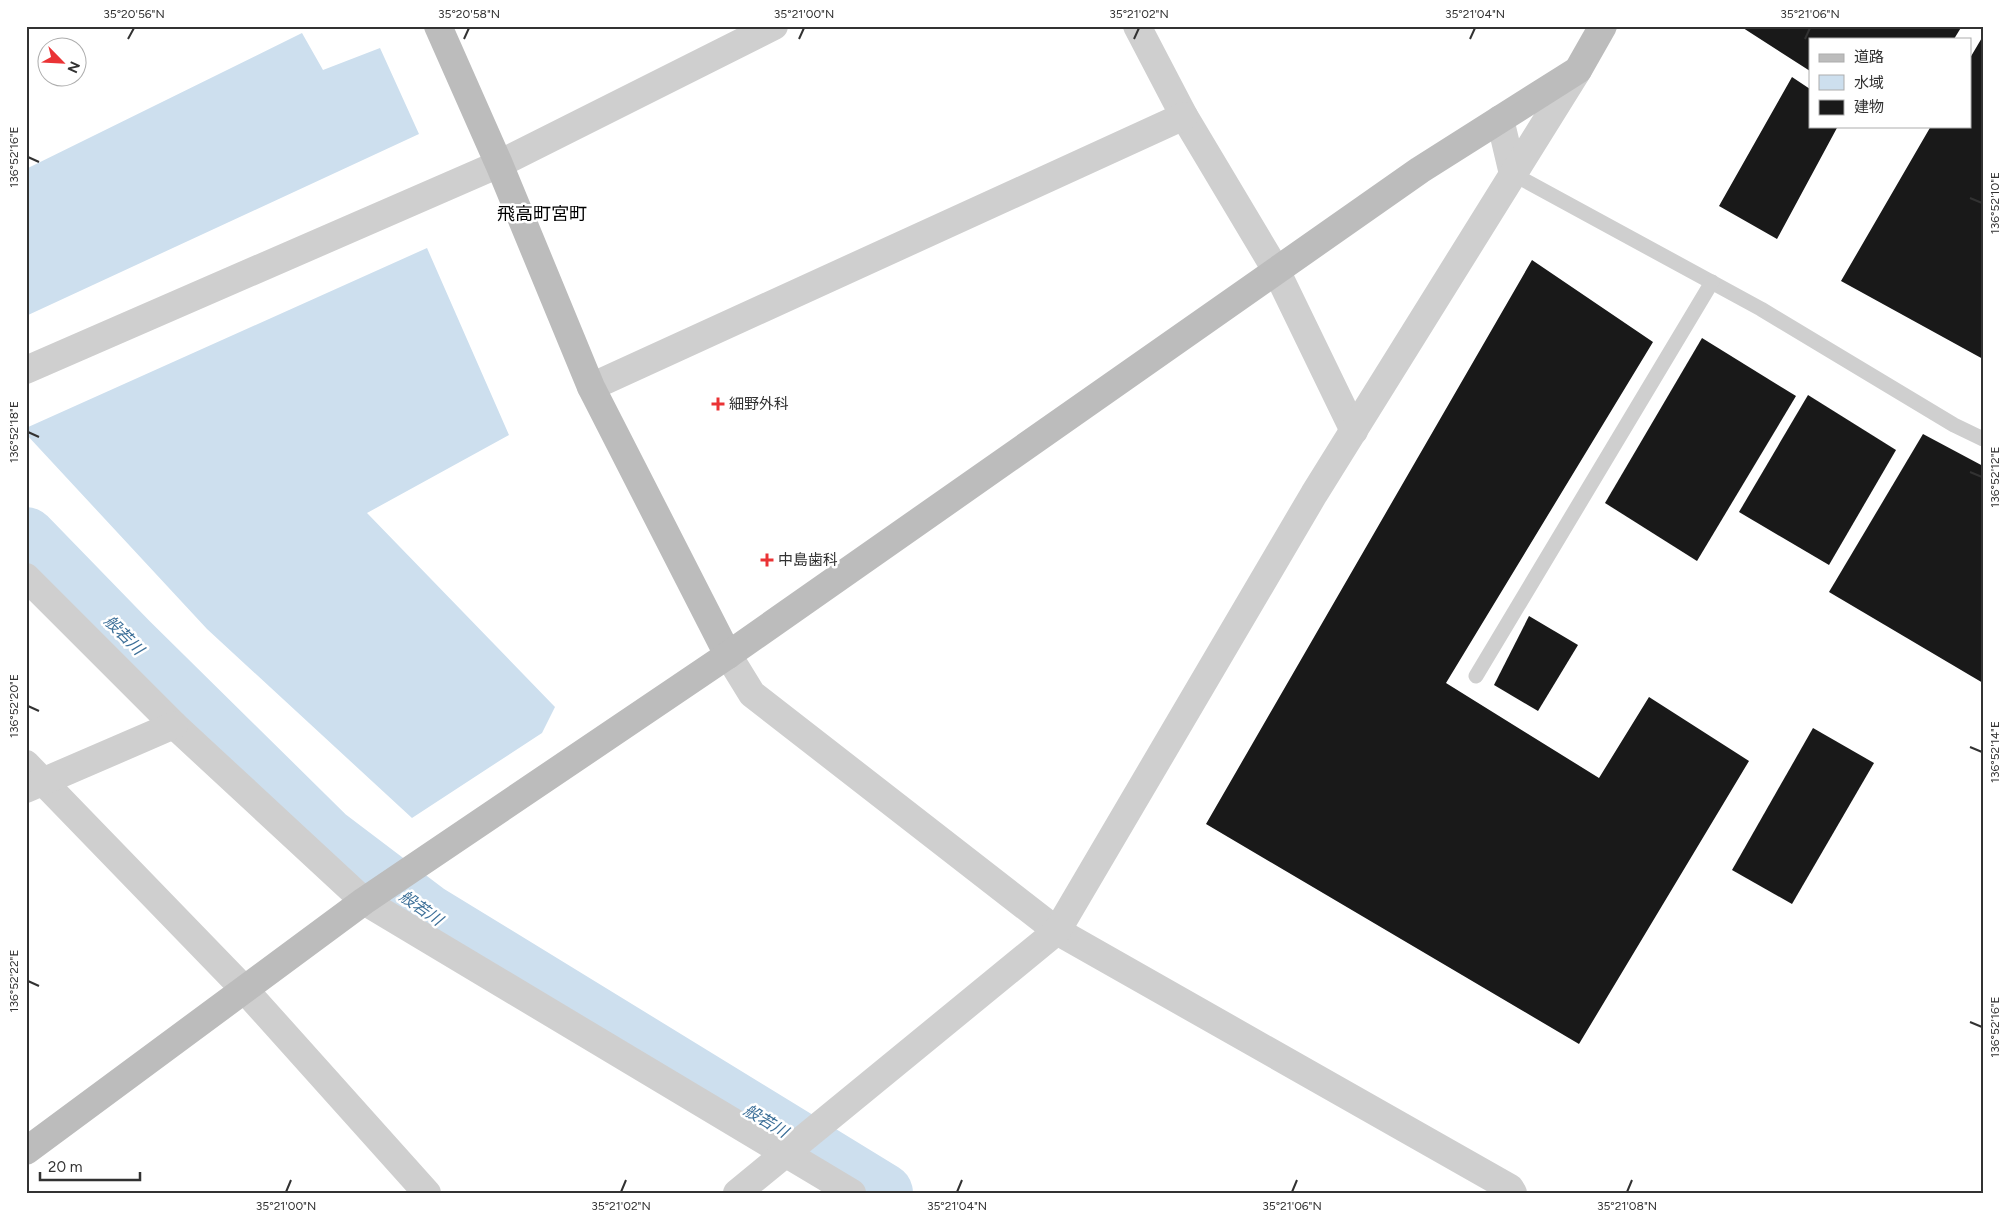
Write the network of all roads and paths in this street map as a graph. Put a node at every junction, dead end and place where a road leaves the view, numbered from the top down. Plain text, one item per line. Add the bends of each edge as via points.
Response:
1 (438, 26) edge
2 (774, 26) edge
3 (1137, 26) edge
4 (1603, 26) edge
5 (1578, 70) junction
6 (1184, 116) junction
7 (1500, 119) junction
8 (499, 164) junction
9 (1513, 174) junction
10 (1276, 270) junction
11 (1712, 282) junction
12 (26, 370) edge
13 (591, 387) junction
14 (1354, 431) junction
15 (1983, 439) edge
16 (26, 577) edge
17 (728, 655) junction
18 (1476, 676) dead end
19 (174, 725) junction
20 (32, 779) edge
21 (364, 901) junction
22 (1056, 932) junction
23 (244, 989) junction
24 (26, 1151) edge
25 (786, 1153) junction
26 (427, 1193) edge
27 (737, 1193) edge
28 (852, 1193) edge
29 (1513, 1193) edge

1 - 8 street
2 - 8 street
3 - 6 street
4 - 5 street
5 - 7 street
5 - 9 street
6 - 10 street
6 - 13 street
7 - 9 street
7 - 10 street
8 - 12 street
8 - 13 street
9 - 11 lane
9 - 14 street
10 - 14 street
10 - 17 street
11 - 15 lane
11 - 18 lane
13 - 17 street
14 - 22 street
16 - 19 street
17 - 21 street
17 - 22 street via 752,694
19 - 20 street
19 - 21 street
20 - 23 street
21 - 23 street
21 - 25 street
22 - 25 street
22 - 29 street via 1510,1188
23 - 24 street
23 - 26 street
25 - 27 street
25 - 28 street

